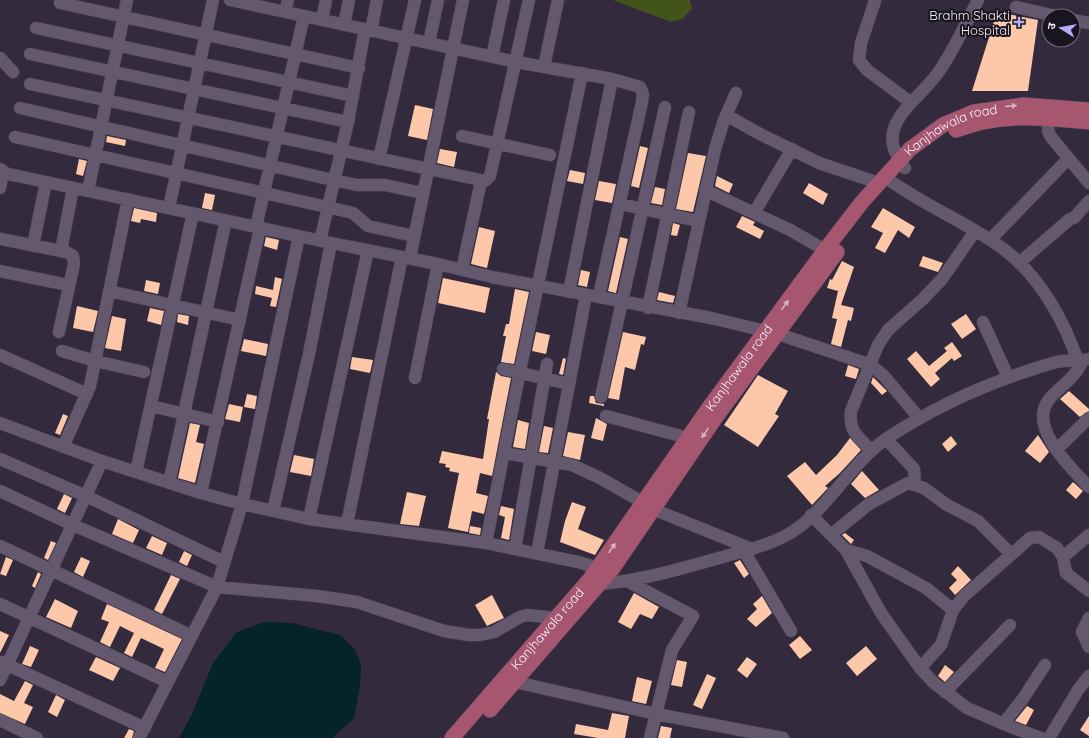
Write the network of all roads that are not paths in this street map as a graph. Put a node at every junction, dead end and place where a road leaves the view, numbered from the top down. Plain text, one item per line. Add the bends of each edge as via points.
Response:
1 (127, 0) edge
2 (214, 0) edge
3 (230, 0) edge
4 (326, 0) edge
5 (349, 0) edge
6 (377, 0) edge
7 (414, 0) edge
8 (438, 0) edge
9 (463, 0) edge
10 (504, 0) edge
11 (529, 0) edge
12 (558, 0) edge
13 (978, 0) edge
14 (875, 1) edge
15 (60, 3) dead end
16 (286, 6) edge
17 (1016, 7) dead end
18 (1041, 13) edge
19 (304, 16) junction
20 (124, 18) junction
21 (322, 20) junction
22 (344, 25) junction
23 (36, 28) dead end
24 (368, 30) junction
25 (206, 35) junction
26 (406, 38) junction
27 (429, 43) junction
28 (118, 45) junction
29 (452, 48) junction
30 (30, 54) dead end
31 (295, 55) junction
32 (492, 57) junction
33 (0, 58) edge
34 (200, 62) junction
35 (516, 62) junction
36 (544, 67) junction
37 (359, 68) junction
38 (113, 71) junction
39 (12, 72) dead end
40 (582, 73) junction
41 (612, 79) junction
42 (289, 82) junction
43 (30, 84) dead end
44 (194, 89) junction
45 (736, 93) dead end
46 (353, 96) junction
47 (107, 100) junction
48 (910, 102) junction
49 (665, 107) dead end
50 (20, 108) dead end
51 (283, 108) junction
52 (1089, 110) edge
53 (689, 112) dead end
54 (726, 115) junction
55 (187, 118) junction
56 (1048, 119) junction
57 (348, 122) junction
58 (1089, 122) edge
59 (101, 127) junction
60 (462, 136) dead end
61 (15, 137) dead end
62 (277, 137) junction
63 (498, 143) junction
64 (182, 146) junction
65 (340, 150) junction
66 (792, 150) junction
67 (550, 154) dead end
68 (96, 155) junction
69 (379, 159) junction
70 (1068, 159) junction
71 (902, 164) junction
72 (270, 166) junction
73 (427, 168) junction
74 (2, 170) edge
75 (176, 174) junction
76 (333, 180) junction
77 (481, 181) junction
78 (46, 182) junction
79 (886, 182) junction
80 (1089, 183) edge
81 (0, 188) edge
82 (73, 188) junction
83 (705, 190) junction
84 (88, 191) junction
85 (264, 193) junction
86 (422, 193) junction
87 (128, 199) junction
88 (1089, 201) edge
89 (620, 204) junction
90 (169, 208) junction
91 (327, 208) junction
92 (643, 210) junction
93 (193, 213) junction
94 (754, 213) junction
95 (668, 215) junction
96 (226, 220) junction
97 (698, 221) junction
98 (258, 228) junction
99 (976, 231) junction
100 (299, 236) junction
101 (414, 236) junction
102 (0, 239) edge
103 (990, 240) junction
104 (325, 242) junction
105 (33, 246) junction
106 (368, 250) junction
107 (825, 250) junction
108 (61, 251) junction
109 (406, 258) junction
110 (1019, 263) junction
111 (438, 264) junction
112 (462, 270) junction
113 (0, 271) edge
114 (68, 285) junction
115 (538, 287) junction
116 (109, 291) junction
117 (569, 292) junction
118 (586, 295) junction
119 (599, 296) junction
120 (621, 302) junction
121 (174, 305) junction
122 (648, 308) junction
123 (206, 312) junction
124 (679, 312) junction
125 (240, 320) junction
126 (983, 322) dead end
127 (59, 332) dead end
128 (772, 333) junction
129 (62, 350) dead end
130 (0, 355) edge
131 (1083, 360) edge
132 (95, 361) junction
133 (547, 364) dead end
134 (871, 365) junction
135 (503, 369) dead end
136 (144, 372) dead end
137 (519, 373) junction
138 (1008, 377) junction
139 (414, 378) dead end
140 (544, 378) junction
141 (569, 384) junction
142 (87, 394) junction
143 (601, 397) dead end
144 (151, 406) junction
145 (184, 415) junction
146 (606, 416) dead end
147 (919, 418) junction
148 (1089, 418) edge
149 (218, 422) junction
150 (0, 423) edge
151 (688, 438) junction
152 (886, 439) junction
153 (64, 447) junction
154 (871, 450) junction
155 (1057, 450) junction
156 (504, 453) junction
157 (530, 457) junction
158 (0, 459) edge
159 (102, 461) junction
160 (554, 461) junction
161 (136, 472) junction
162 (169, 483) junction
163 (915, 485) junction
164 (1089, 487) edge
165 (0, 491) edge
166 (201, 493) junction
167 (86, 496) junction
168 (242, 504) junction
169 (649, 506) junction
170 (273, 511) junction
171 (811, 515) junction
172 (309, 519) junction
173 (347, 524) junction
174 (72, 525) junction
175 (832, 534) junction
176 (1089, 535) edge
177 (486, 544) junction
178 (0, 546) edge
179 (515, 549) junction
180 (748, 550) junction
181 (846, 550) junction
182 (537, 553) junction
183 (1011, 554) junction
184 (1063, 557) junction
185 (224, 562) junction
186 (598, 568) junction
187 (52, 570) junction
188 (627, 581) junction
189 (600, 584) junction
190 (217, 587) junction
191 (1089, 591) edge
192 (0, 604) edge
193 (953, 610) junction
194 (29, 618) junction
195 (556, 618) junction
196 (1089, 618) edge
197 (1010, 625) dead end
198 (791, 631) dead end
199 (192, 636) junction
200 (1089, 647) edge
201 (4, 663) edge
202 (1045, 665) dead end
203 (920, 668) junction
204 (1089, 676) edge
205 (0, 680) edge
206 (509, 681) junction
207 (168, 682) junction
208 (945, 692) junction
209 (656, 714) junction
210 (0, 720) edge
211 (1003, 724) junction
212 (717, 732) edge
213 (142, 733) edge
214 (759, 736) edge
215 (37, 738) edge
216 (452, 738) edge
217 (465, 738) edge
218 (650, 738) edge
219 (783, 738) edge
220 (1041, 738) edge
221 (1049, 738) edge

1 - 20 street
2 - 25 street
3 - 16 street
4 - 21 street
5 - 22 street
6 - 24 street
7 - 26 street
8 - 27 street
9 - 29 street
10 - 32 street
11 - 35 street
12 - 36 street
13 - 48 street via 940,70 927,87
14 - 48 street via 861,43 859,60 867,70
15 - 20 street
16 - 19 street
17 - 18 street
19 - 21 street
19 - 31 street
20 - 25 street
20 - 28 street
21 - 22 street
22 - 24 street
23 - 28 street
24 - 26 street
24 - 37 street
25 - 31 street
25 - 34 street
26 - 27 street
26 - 69 street
27 - 29 street
28 - 34 street
28 - 38 street
29 - 32 street
29 - 73 street
30 - 38 street
31 - 37 street
31 - 42 street
32 - 35 street
33 - 39 street
34 - 42 street
34 - 44 street
35 - 36 street
35 - 63 street
36 - 40 street
37 - 46 street
38 - 44 street
38 - 47 street
40 - 41 street
40 - 115 street
41 - 89 street via 640,87 643,94
41 - 117 street
42 - 46 street
42 - 51 street
43 - 47 street
44 - 51 street
44 - 55 street
45 - 54 street
46 - 57 street
47 - 55 street
47 - 59 street
48 - 71 street via 898,118 893,136 892,145
49 - 92 street
50 - 59 street
51 - 57 street
51 - 62 street
71 -> 52 main road, Kanjhawala road via 910,149 943,125 974,112 1024,105
53 - 95 street
54 - 66 street
54 - 83 street
55 - 62 street
55 - 64 street
56 - 58 main road, Kanjhawala road
56 - 70 street via 1051,137
56 - 71 main road, Kanjhawala road via 1010,117 977,122 950,132
57 - 65 street
59 - 64 street
59 - 68 street
60 - 63 street
61 - 68 street
62 - 65 street
62 - 72 street
63 - 67 street
63 - 77 street via 490,176
64 - 72 street
64 - 75 street
65 - 69 street
65 - 76 street
66 - 79 street via 819,163
66 - 94 street
68 - 75 street
68 - 84 street
69 - 73 street
70 - 80 street
70 - 103 street
71 - 79 main road, Kanjhawala road
72 - 76 street
72 - 85 street
73 - 77 street
73 - 86 street
74 - 78 street
74 - 81 street
75 - 85 street
75 - 90 street
76 - 86 street via 357,185 385,185
76 - 91 street
77 - 112 street
78 - 82 street
78 - 105 street
79 - 99 street
79 - 107 main road, Kanjhawala road via 862,202
79 - 128 main road, Kanjhawala road via 869,208
82 - 84 street
82 - 108 street
83 - 94 street
83 - 97 street
84 - 87 street
85 - 91 street
85 - 98 street
86 - 101 street
87 - 90 street
87 - 116 street
88 - 110 street via 1074,218
89 - 92 street
89 - 119 street
90 - 93 street
91 - 101 street via 353,213 368,226
91 - 104 street
92 - 95 street
92 - 120 street
93 - 96 street
93 - 121 street
94 - 107 street
95 - 97 street
95 - 122 street
96 - 98 street
96 - 123 street
97 - 124 street
98 - 100 street
98 - 125 street
99 - 103 street
99 - 134 street via 942,279 888,330 878,345
100 - 104 street
100 - 168 street
101 - 109 street
102 - 105 street
103 - 110 street
104 - 106 street
104 - 170 street via 309,354
105 - 108 street
106 - 109 street
106 - 172 street
128 -> 107 main road, Kanjhawala road
108 - 114 street via 74,258
109 - 111 street
109 - 173 street
110 - 131 street via 1033,278
111 - 112 street
111 - 139 street
112 - 115 street
113 - 114 street
114 - 127 street
115 - 117 street
115 - 137 street
116 - 121 street
116 - 132 street
117 - 118 street
118 - 119 street
118 - 141 street
119 - 120 street
120 - 122 street
120 - 143 street
121 - 123 street
121 - 144 street
122 - 124 street
123 - 125 street
123 - 145 street
124 - 128 street
125 - 149 street
126 - 138 street
128 - 134 street
128 - 151 main road, Kanjhawala road
128 -> 169 main road, Kanjhawala road via 716,417
129 - 132 street
130 - 142 street
131 - 138 street via 1055,362
131 - 155 street via 1079,370 1049,400 1045,409 1046,432
132 - 136 street
132 - 142 street
133 - 140 street
134 - 147 street via 884,376
134 - 154 street via 851,411 850,423 853,431
135 - 137 street
137 - 140 street
137 - 156 street
138 - 147 street via 971,391
140 - 141 street
140 - 157 street
141 - 160 street
142 - 153 street
144 - 145 street
144 - 161 street
145 - 149 street
145 - 162 street
146 - 151 street
147 - 152 street
148 - 155 street
149 - 166 street
150 - 153 street
151 - 169 main road, Kanjhawala road
152 - 154 street
152 - 163 street via 914,469
153 - 159 street
154 - 171 street
155 - 164 street
156 - 157 street
156 - 177 street
157 - 160 street
157 - 179 street
158 - 167 street
159 - 161 street
159 - 167 street
160 - 169 street via 584,470
160 - 182 street
161 - 162 street
162 - 166 street
163 - 175 street via 908,483 880,497
163 - 183 street via 978,521
165 - 174 street
166 - 168 street
167 - 174 street
167 - 185 street
168 - 170 street
168 - 185 street
169 - 180 street
186 -> 169 main road, Kanjhawala road
169 - 189 main road, Kanjhawala road via 613,568
170 - 172 street
171 - 175 street
171 - 180 street via 792,532
172 - 173 street
173 - 177 street
174 - 187 street
174 - 190 street
175 - 181 street
176 - 184 street
177 - 179 street
178 - 187 street
179 - 182 street
180 - 188 street via 674,572
180 - 198 street
181 - 193 street via 867,556 926,588
181 - 203 street via 881,613
182 - 186 street
183 - 184 street via 1030,538 1036,537 1057,548
183 - 193 street via 964,596
184 - 191 street via 1066,573
185 - 190 street
186 - 195 main road, Kanjhawala road
187 - 194 street
187 - 199 street
188 - 189 street
188 - 209 street via 693,616 672,650
189 - 206 main road, Kanjhawala road
190 - 195 street via 357,602 444,631 470,635 494,632 527,615
190 - 199 street
192 - 194 street
193 - 203 street via 941,645
194 - 201 street
194 - 207 street
195 - 206 main road, Kanjhawala road
196 - 200 street via 1082,632
197 - 208 street
199 - 207 street
201 - 205 street
201 - 213 street
202 - 211 street
203 - 208 street
204 - 221 street
206 - 209 street
206 - 216 main road, Kanjhawala road
206 - 217 main road, Kanjhawala road
207 - 213 street
208 - 211 street via 967,708
209 - 212 street
209 - 218 street
210 - 215 street
211 - 220 street
212 - 214 street
214 - 219 street

